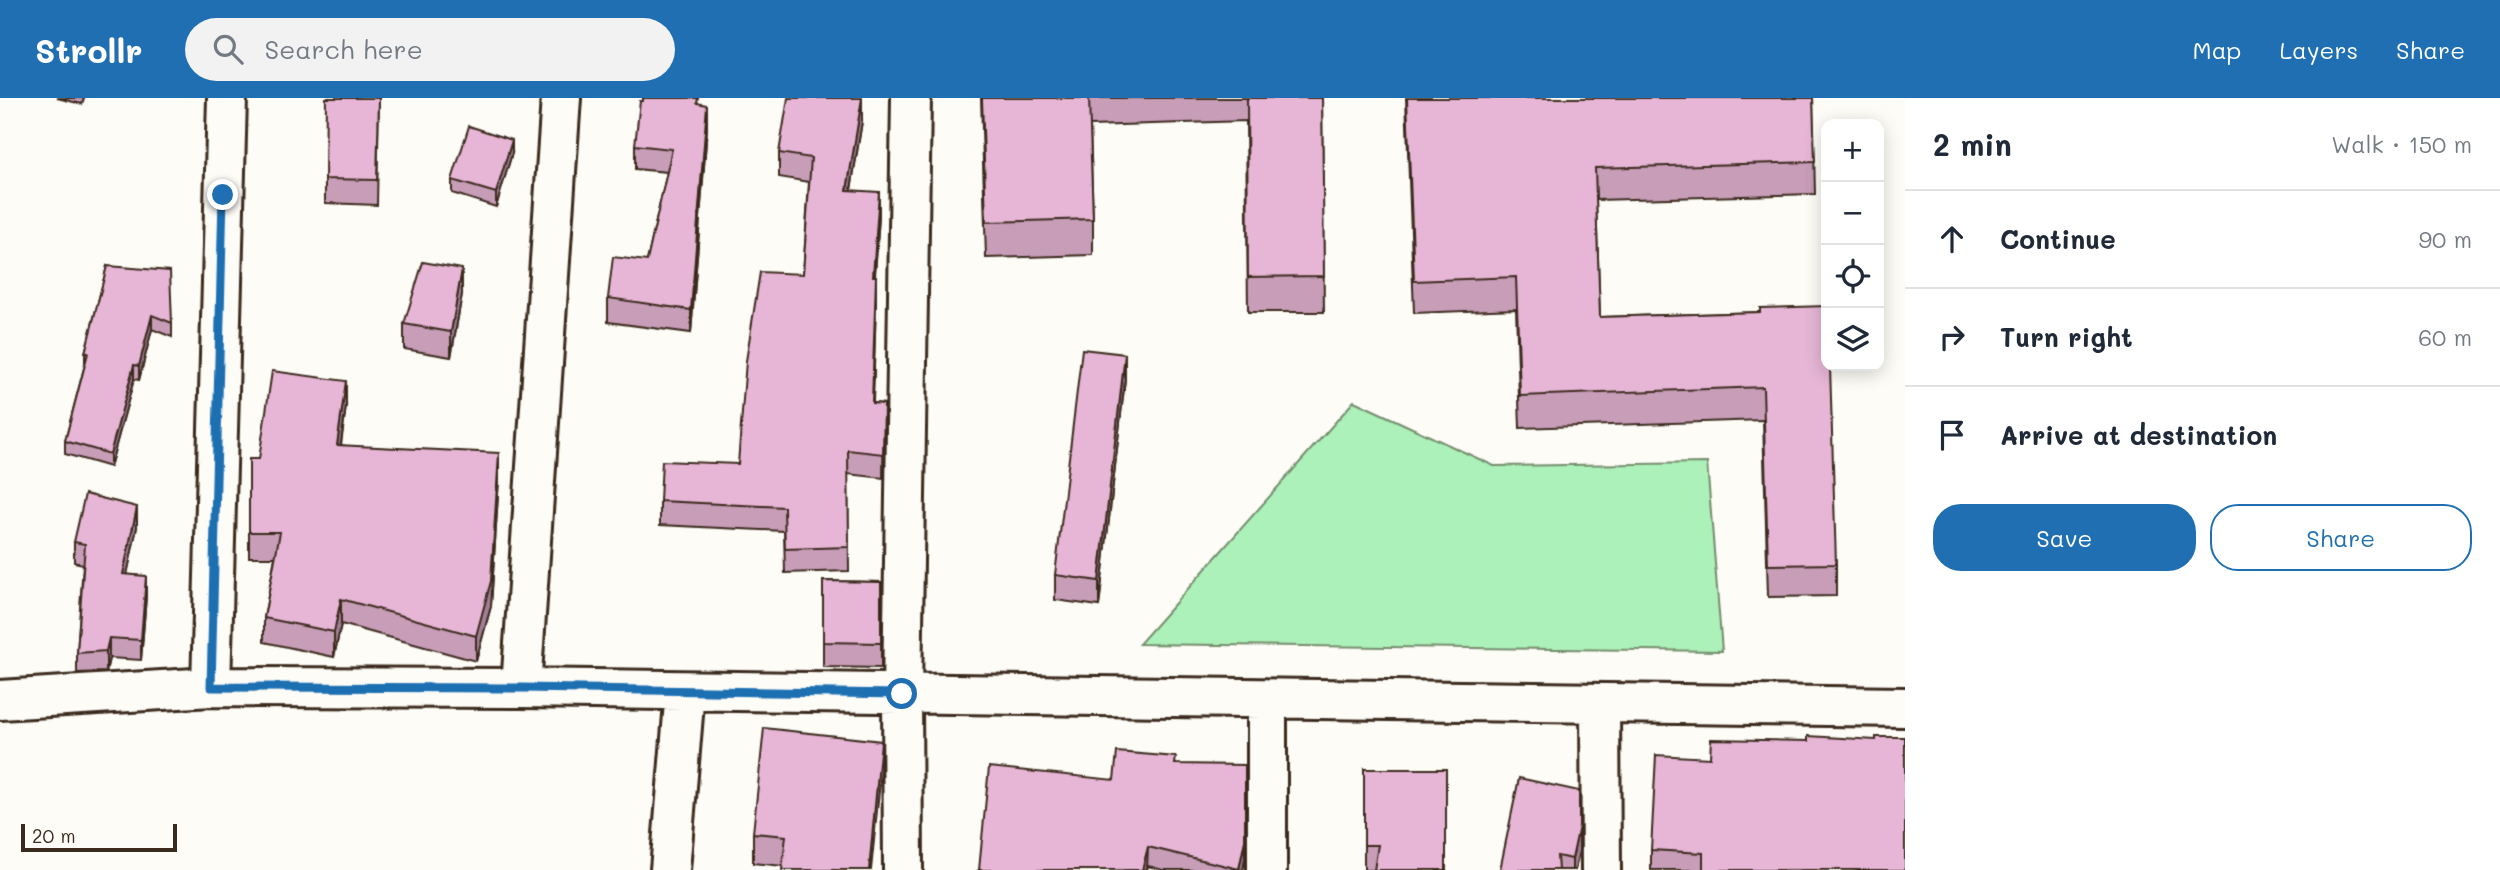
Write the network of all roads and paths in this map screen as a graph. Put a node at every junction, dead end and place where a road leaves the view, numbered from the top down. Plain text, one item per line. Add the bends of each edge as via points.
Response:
1 (227, 98) edge
2 (561, 98) edge
3 (911, 98) edge
4 (211, 687) junction
5 (521, 688) junction
6 (685, 691) junction
7 (902, 694) junction
8 (0, 699) edge
9 (1267, 699) junction
10 (1601, 704) junction
11 (1905, 707) edge
12 (670, 870) edge
13 (903, 870) edge
14 (1267, 870) edge
15 (1601, 870) edge

1 - 4 street
2 - 5 street
3 - 7 street
4 - 5 street
4 - 8 street
5 - 6 street
6 - 7 street
6 - 12 street
7 - 9 street
7 - 13 street
9 - 10 street
9 - 14 street
10 - 11 street
10 - 15 street

